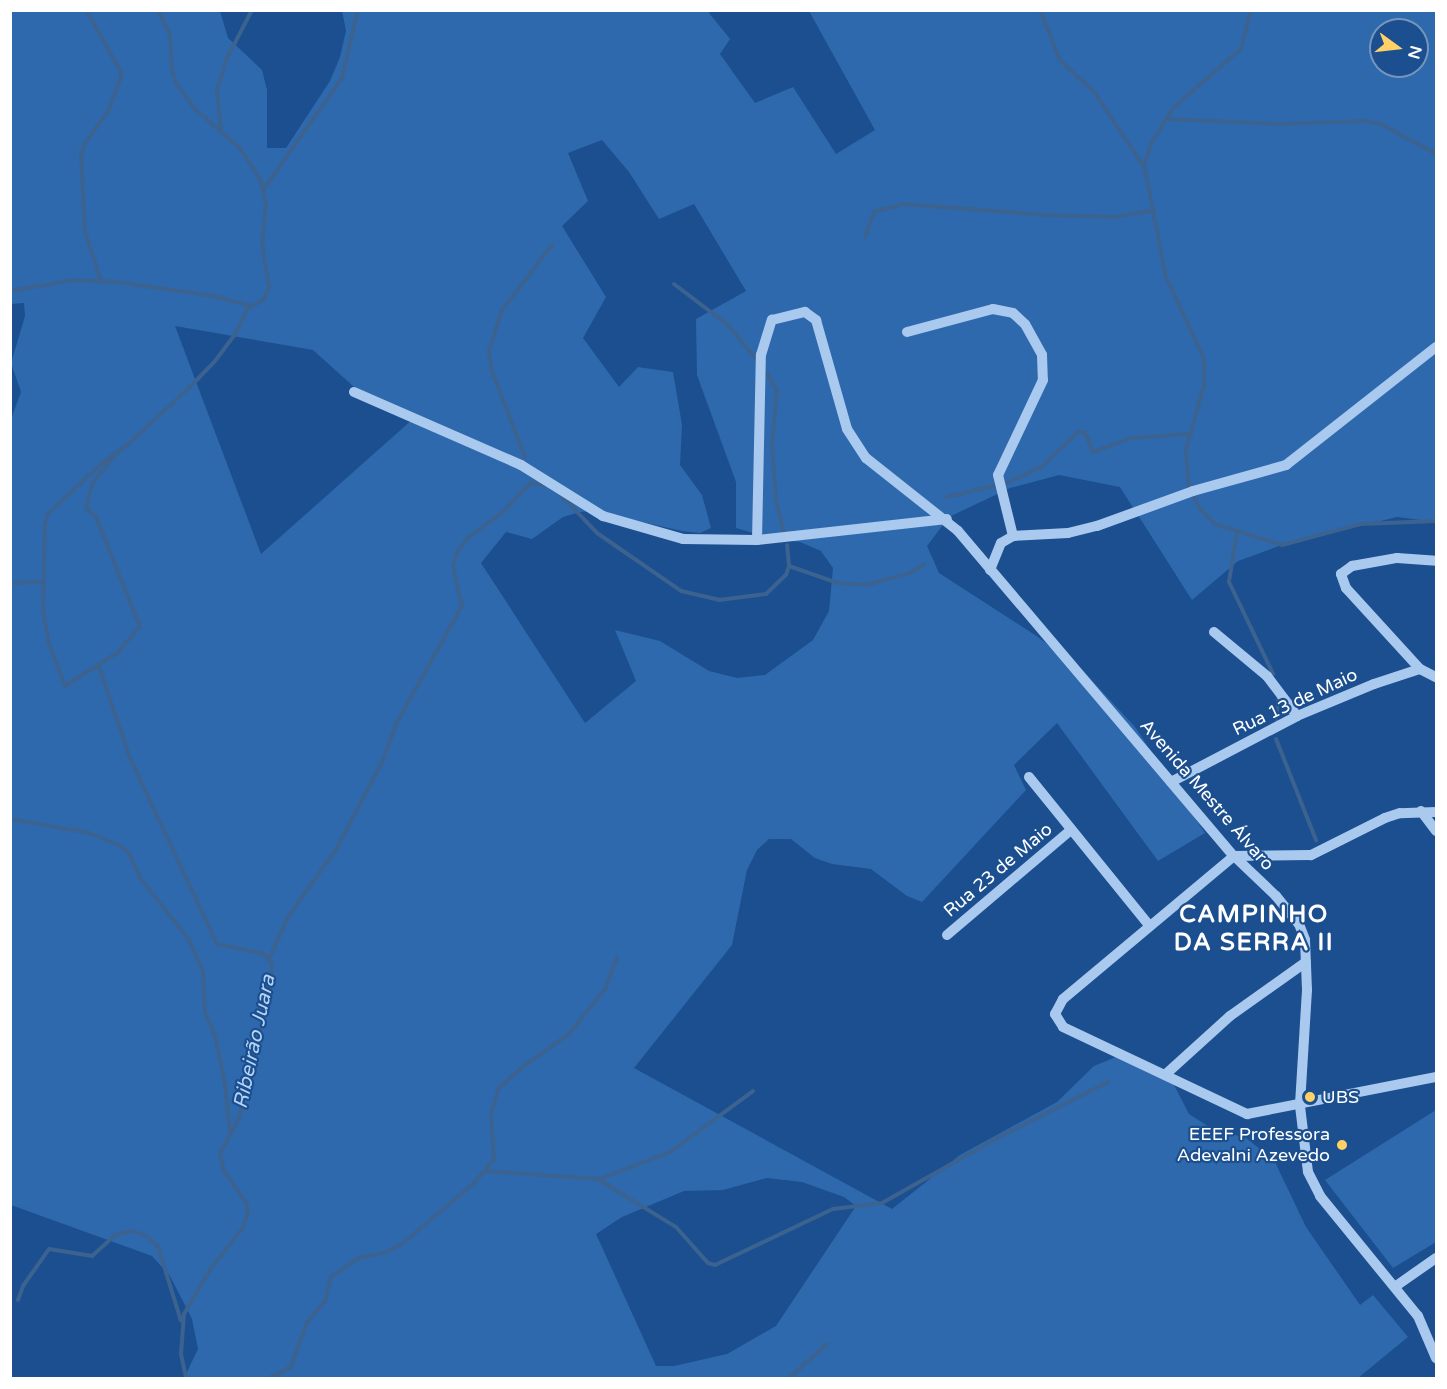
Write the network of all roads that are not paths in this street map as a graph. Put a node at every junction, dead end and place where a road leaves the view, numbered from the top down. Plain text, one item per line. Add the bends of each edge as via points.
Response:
1 (907, 332) dead end
2 (1437, 347) edge
3 (354, 392) dead end
4 (947, 519) junction
5 (1013, 536) junction
6 (757, 540) junction
7 (1437, 561) edge
8 (990, 570) junction
9 (1214, 632) dead end
10 (1420, 669) junction
11 (1437, 677) edge
12 (1297, 716) junction
13 (1029, 777) dead end
14 (1171, 782) junction
15 (1421, 811) junction
16 (1437, 812) edge
17 (1071, 830) junction
18 (1437, 831) edge
19 (1234, 856) junction
20 (1148, 924) junction
21 (947, 935) dead end
22 (1306, 962) junction
23 (1166, 1074) junction
24 (1437, 1077) edge
25 (1300, 1106) junction
26 (1437, 1258) edge
27 (1396, 1286) junction
28 (1437, 1358) edge

1 - 5 street via 993,309 1013,313 1025,324 1036,345 1043,380 998,475
2 - 5 street via 1295,460 1068,533
3 - 6 street via 521,465 615,521 683,539
4 - 6 street
4 - 6 street, Avenida Mestre Álvaro via 866,458 855,444 847,429 816,320 798,312 772,320 761,355
4 - 8 street, Avenida Mestre Álvaro
5 - 8 street via 1002,543
7 - 10 street via 1397,558 1352,566 1341,574 1346,588
8 - 14 street, Avenida Mestre Álvaro
9 - 12 street via 1267,676
10 - 11 street
10 - 12 street, Rua 13 de Maio
12 - 14 street, Rua 13 de Maio
13 - 17 street
14 - 19 street, Avenida Mestre Álvaro
15 - 16 street
15 - 18 street
15 - 19 street via 1385,818 1311,855
17 - 20 street
17 - 21 street, Rua 23 de Maio
19 - 20 street
19 - 22 street, Avenida Mestre Álvaro via 1299,924
20 - 23 street via 1056,1008 1057,1020 1063,1027
22 - 23 street via 1230,1016
22 - 25 street, Avenida Mestre Álvaro
23 - 25 street via 1236,1112 1257,1115
24 - 25 street
25 - 27 street, Avenida Mestre Álvaro via 1304,1158 1312,1183
26 - 27 street
27 - 28 street, Avenida Mestre Álvaro via 1418,1316

